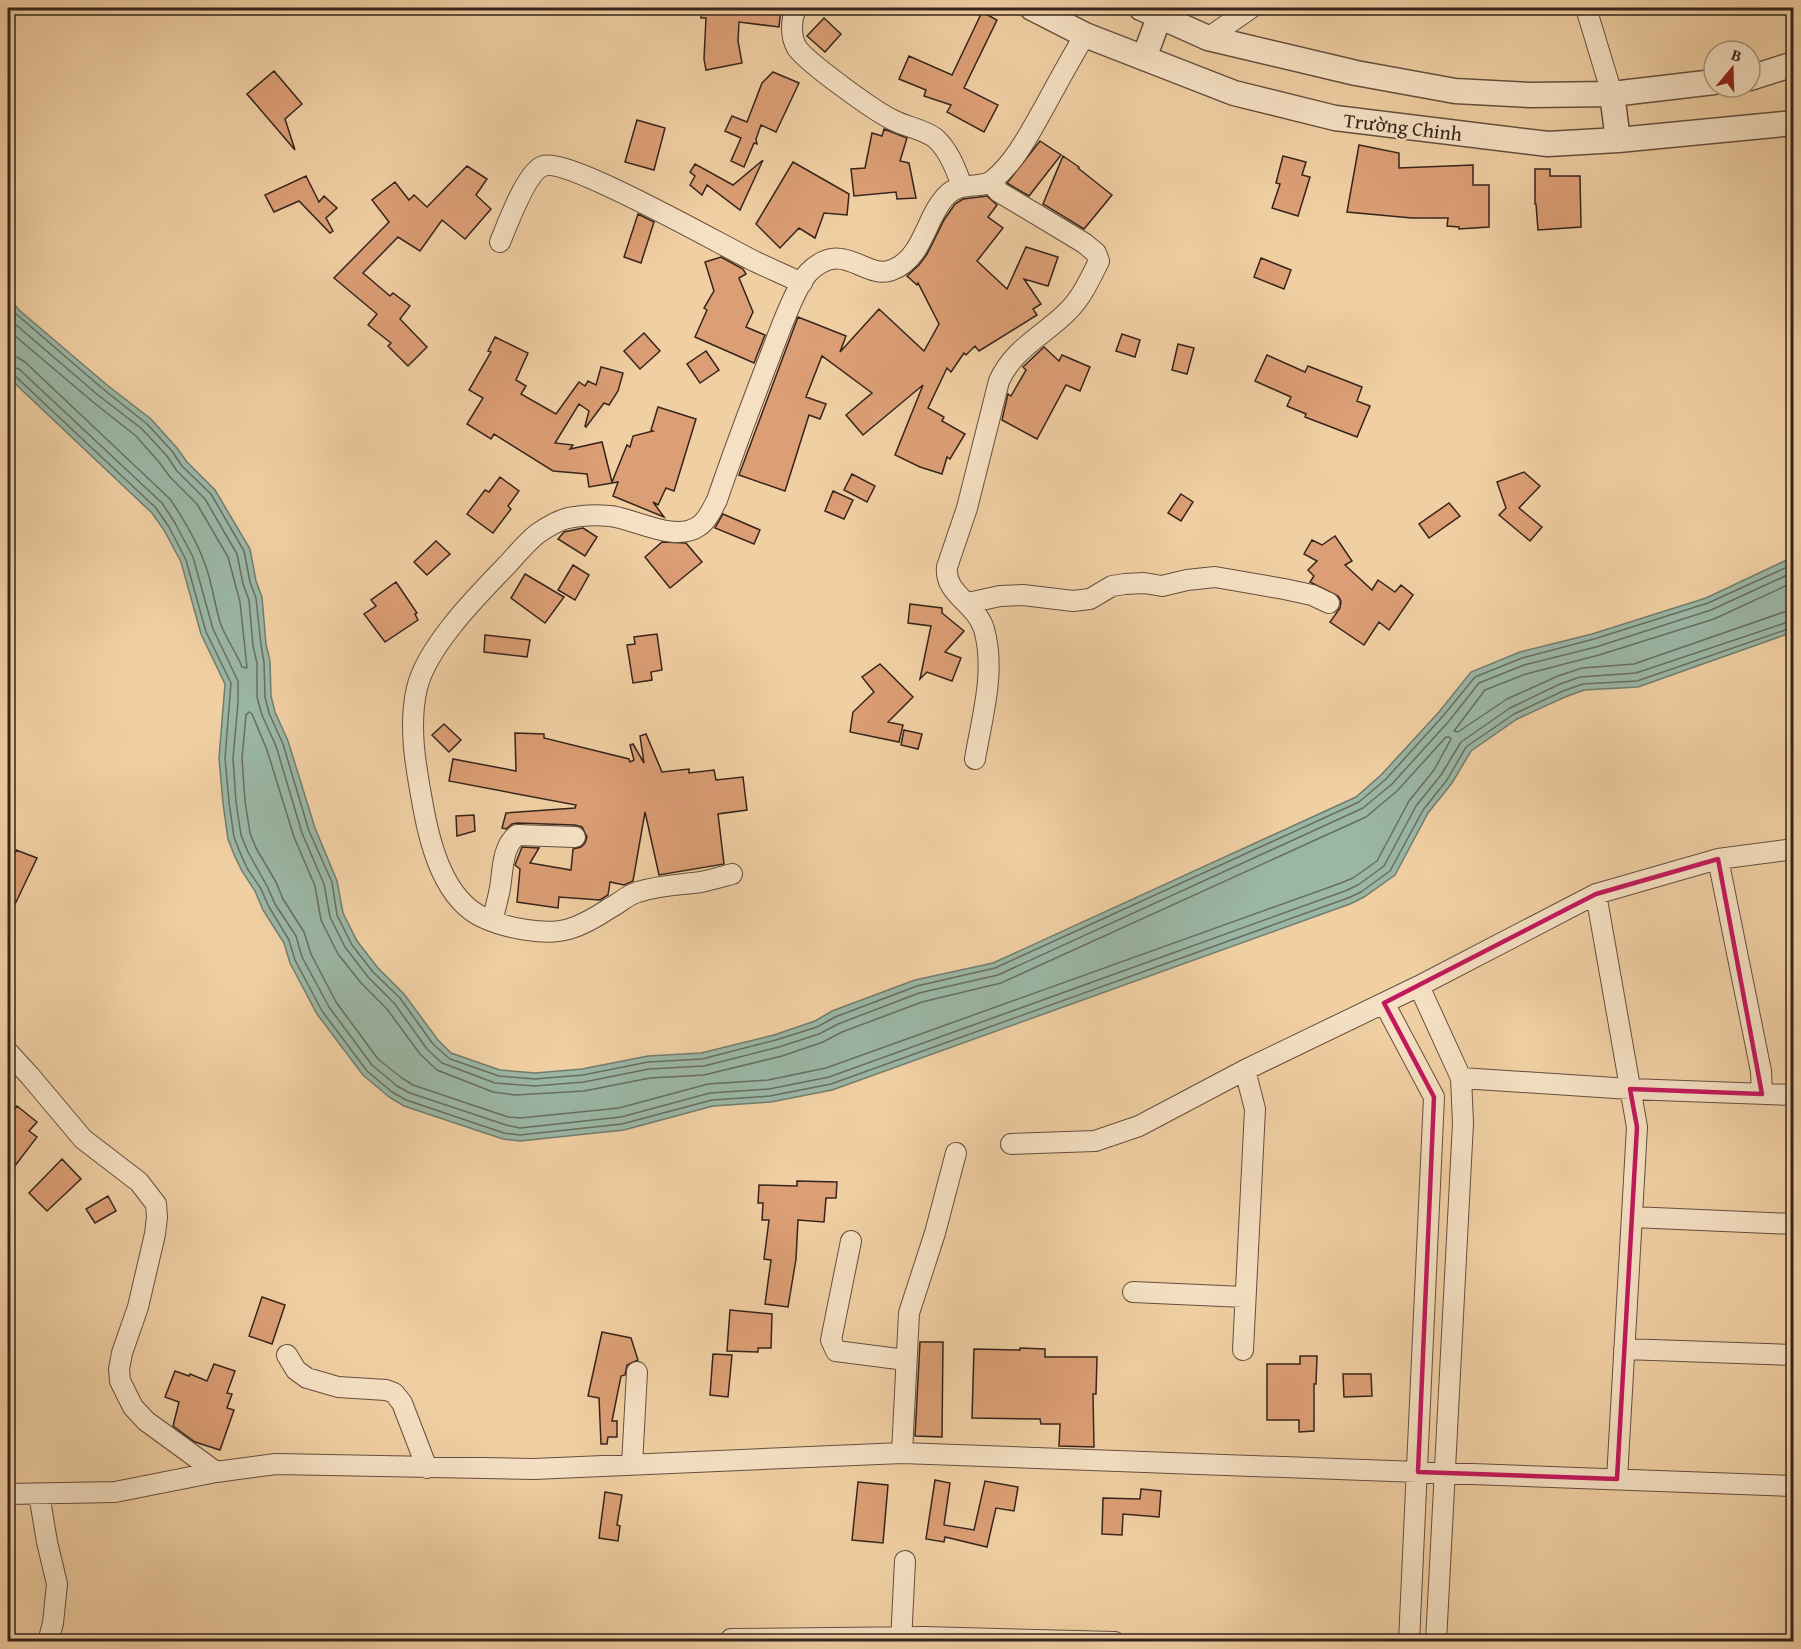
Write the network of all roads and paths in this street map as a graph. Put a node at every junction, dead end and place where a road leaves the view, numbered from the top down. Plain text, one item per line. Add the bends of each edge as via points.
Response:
1 (796, 8) edge
2 (1032, 8) edge
3 (1251, 8) edge
4 (1586, 8) edge
5 (1153, 10) edge
6 (1085, 35) junction
7 (1208, 38) junction
8 (1144, 58) junction
9 (1794, 64) edge
10 (1762, 74) edge
11 (1702, 83) edge
12 (1612, 94) junction
13 (1794, 123) edge
14 (1618, 140) junction
15 (991, 183) junction
16 (963, 186) junction
17 (500, 242) dead end
18 (802, 283) junction
19 (968, 603) junction
20 (1329, 603) dead end
21 (975, 759) dead end
22 (575, 837) dead end
23 (1794, 849) edge
24 (1718, 859) junction
25 (732, 874) dead end
26 (1596, 894) junction
27 (492, 921) junction
28 (1419, 986) junction
29 (1384, 1003) junction
30 (8, 1052) edge
31 (1245, 1070) junction
32 (1461, 1078) junction
33 (1630, 1089) junction
34 (1762, 1094) junction
35 (1794, 1095) edge
36 (1011, 1144) dead end
37 (956, 1154) dead end
38 (1632, 1217) junction
39 (1794, 1224) edge
40 (851, 1241) dead end
41 (1133, 1292) dead end
42 (1244, 1297) junction
43 (1624, 1349) junction
44 (1243, 1350) dead end
45 (287, 1355) dead end
46 (1794, 1355) edge
47 (906, 1360) junction
48 (637, 1372) dead end
49 (902, 1453) junction
50 (632, 1465) junction
51 (427, 1468) junction
52 (216, 1472) junction
53 (1418, 1472) junction
54 (1444, 1473) junction
55 (1617, 1479) junction
56 (1794, 1486) edge
57 (8, 1494) edge
58 (39, 1494) junction
59 (905, 1561) dead end
60 (731, 1639) dead end
61 (901, 1639) edge
62 (48, 1641) edge
63 (1115, 1641) edge
64 (1409, 1641) edge
65 (1436, 1641) edge

1 - 16 street via 792,23 797,48 892,120 934,138 948,155
2 - 6 street, Trường Chinh
3 - 7 street
4 - 12 street
5 - 7 street
5 - 8 street
6 - 8 street, Trường Chinh
6 - 15 street via 1029,134 1008,166
7 - 12 street via 1356,73 1455,91
8 - 14 street, Trường Chinh via 1234,93 1335,118 1548,144
9 - 10 street
11 - 12 street
12 - 14 street
13 - 14 street, Trường Chinh
15 - 16 street
15 - 19 street via 999,192 1084,243 1099,261 1067,313 1017,353 999,381 946,574 950,586
16 - 18 street via 946,196 916,251 903,265 890,272 877,271 837,258 821,262
17 - 18 street via 535,172 543,166 557,167 598,181
18 - 27 street via 707,519 686,531 668,531 611,516 572,517 554,523 537,534 481,593 423,668 413,736 429,835 442,870 458,896 473,912
19 - 20 street via 1023,595 1073,601 1090,599 1112,586 1162,586 1215,577 1312,595
19 - 21 street via 983,626 989,669
22 - 27 street via 513,838 504,856
23 - 24 street
24 - 26 street
24 - 34 street via 1761,1071
25 - 27 street via 702,882 660,885 635,893 568,929 526,929
26 - 28 street
26 - 33 street
28 - 29 street
28 - 32 street
29 - 31 street
29 - 53 street via 1434,1097
30 - 52 street via 83,1139 139,1182 156,1204 155,1234 138,1307 122,1353 120,1381 133,1407 146,1421
31 - 36 street via 1139,1126 1095,1141
31 - 42 street via 1255,1109
32 - 33 street
32 - 54 street via 1463,1123
33 - 34 street
33 - 38 street via 1637,1127
34 - 35 street
37 - 47 street via 909,1313
38 - 39 street
38 - 43 street
40 - 47 street via 831,1340 836,1352
41 - 42 street
42 - 44 street
43 - 46 street
43 - 55 street
45 - 51 street via 296,1370 307,1378 338,1387 394,1393 402,1403
47 - 49 street
48 - 50 street
49 - 50 street
49 - 53 street
50 - 51 street
51 - 52 street via 276,1464
52 - 58 street via 115,1492
53 - 54 street
53 - 64 street
54 - 55 street
54 - 65 street
55 - 56 street
57 - 58 street
58 - 62 street via 57,1584
59 - 61 street
60 - 61 street
61 - 63 street

